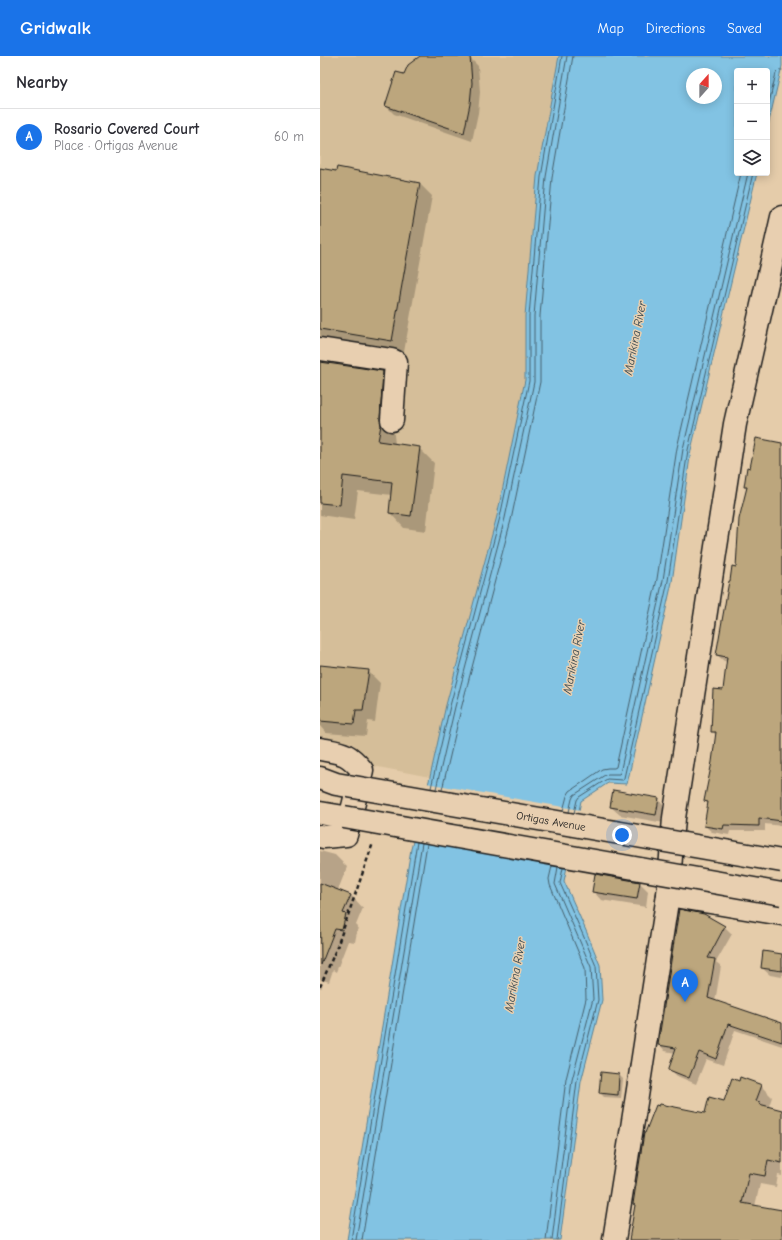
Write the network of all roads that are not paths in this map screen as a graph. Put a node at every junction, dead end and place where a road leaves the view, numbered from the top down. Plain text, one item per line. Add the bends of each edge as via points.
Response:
1 (782, 217) edge
2 (320, 349) edge
3 (392, 420) dead end
4 (320, 749) edge
5 (331, 783) edge
6 (320, 813) edge
7 (320, 836) edge
8 (782, 861) edge
9 (782, 894) edge
10 (668, 895) junction
11 (782, 914) edge
12 (614, 1240) edge

1 - 10 street via 735,424 674,818
2 - 3 street via 396,362
4 - 7 street via 342,753 362,770 346,835
5 - 8 street, Ortigas Avenue, bridge
6 - 9 street, bridge
10 - 11 street
10 - 12 street

